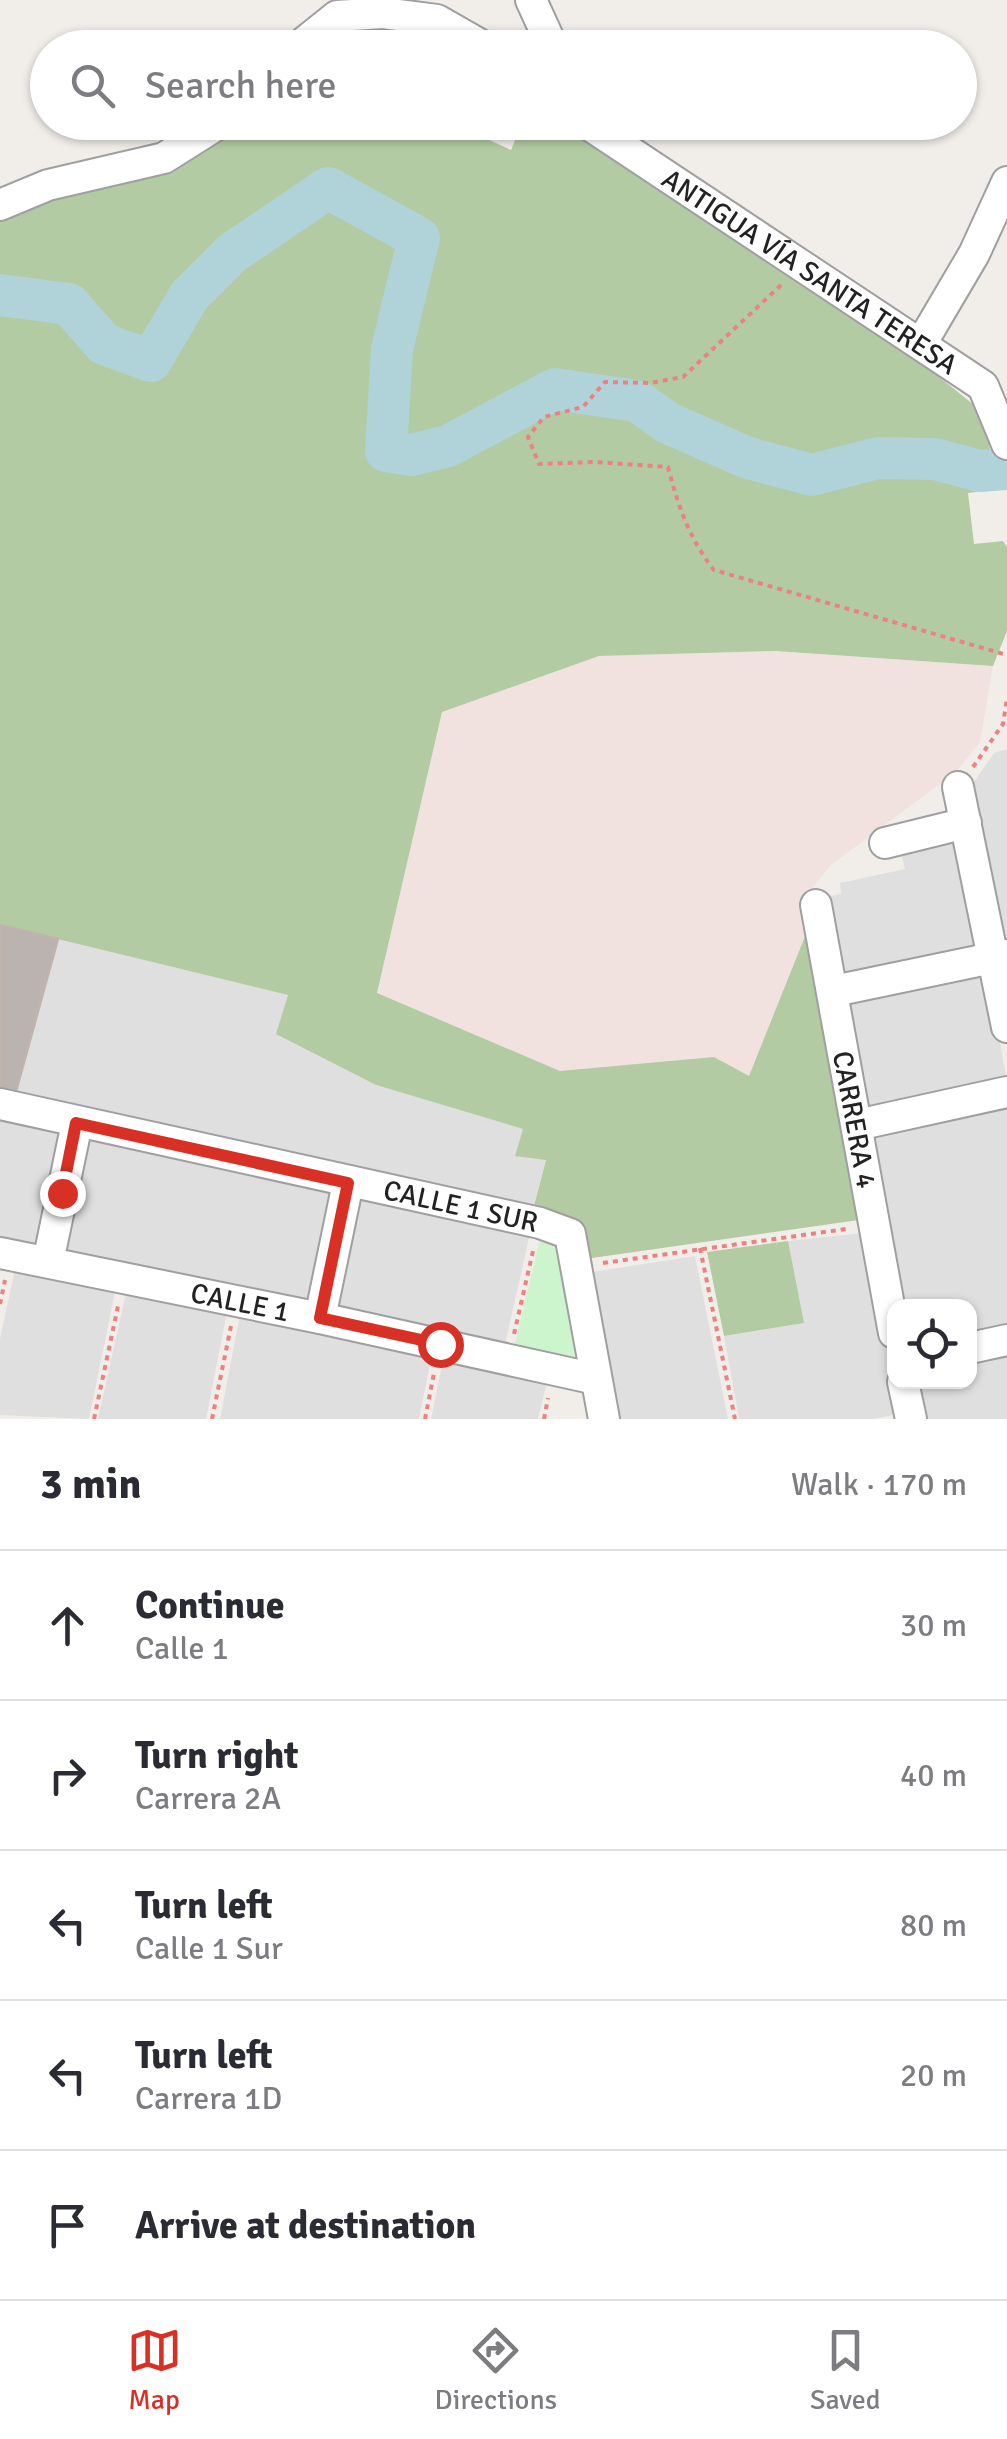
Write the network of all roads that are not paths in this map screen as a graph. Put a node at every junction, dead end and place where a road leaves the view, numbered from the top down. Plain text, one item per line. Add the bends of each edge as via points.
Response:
1 (530, 0) edge
2 (320, 30) edge
3 (454, 30) edge
4 (545, 30) edge
5 (192, 140) edge
6 (617, 140) edge
7 (1007, 182) edge
8 (0, 206) edge
9 (921, 344) junction
10 (1007, 444) edge
11 (958, 788) road end
12 (966, 823) junction
13 (886, 843) dead end
14 (816, 905) dead end
15 (1000, 956) edge
16 (834, 991) junction
17 (1007, 1027) edge
18 (1007, 1092) edge
19 (0, 1104) edge
20 (76, 1123) junction
21 (858, 1125) junction
22 (348, 1183) junction
23 (0, 1253) edge
24 (48, 1262) junction
25 (888, 1299) edge
26 (320, 1318) junction
27 (1007, 1340) edge
28 (977, 1346) edge
29 (596, 1379) junction
30 (905, 1389) edge
31 (604, 1419) edge
32 (911, 1419) edge

1 - 4 street
2 - 3 street via 337,16 383,13 437,20
5 - 8 street via 164,158 48,185
6 - 9 street, ANTIGUA VÍA SANTA TERESA
7 - 9 street
9 - 10 street, ANTIGUA VÍA SANTA TERESA via 983,386
11 - 12 street
12 - 13 street
12 - 15 street
14 - 16 street, CARRERA 4
15 - 16 street
15 - 17 street
16 - 21 street, CARRERA 4
18 - 21 street
19 - 20 street, CALLE 1 SUR
20 - 22 street, CALLE 1 SUR
20 - 24 street
21 - 25 street, CARRERA 4
22 - 26 street
22 - 29 street, CALLE 1 SUR via 570,1234
23 - 24 street, CALLE 1
24 - 26 street, CALLE 1
26 - 29 street, CALLE 1
27 - 28 street
29 - 31 street
30 - 32 street

